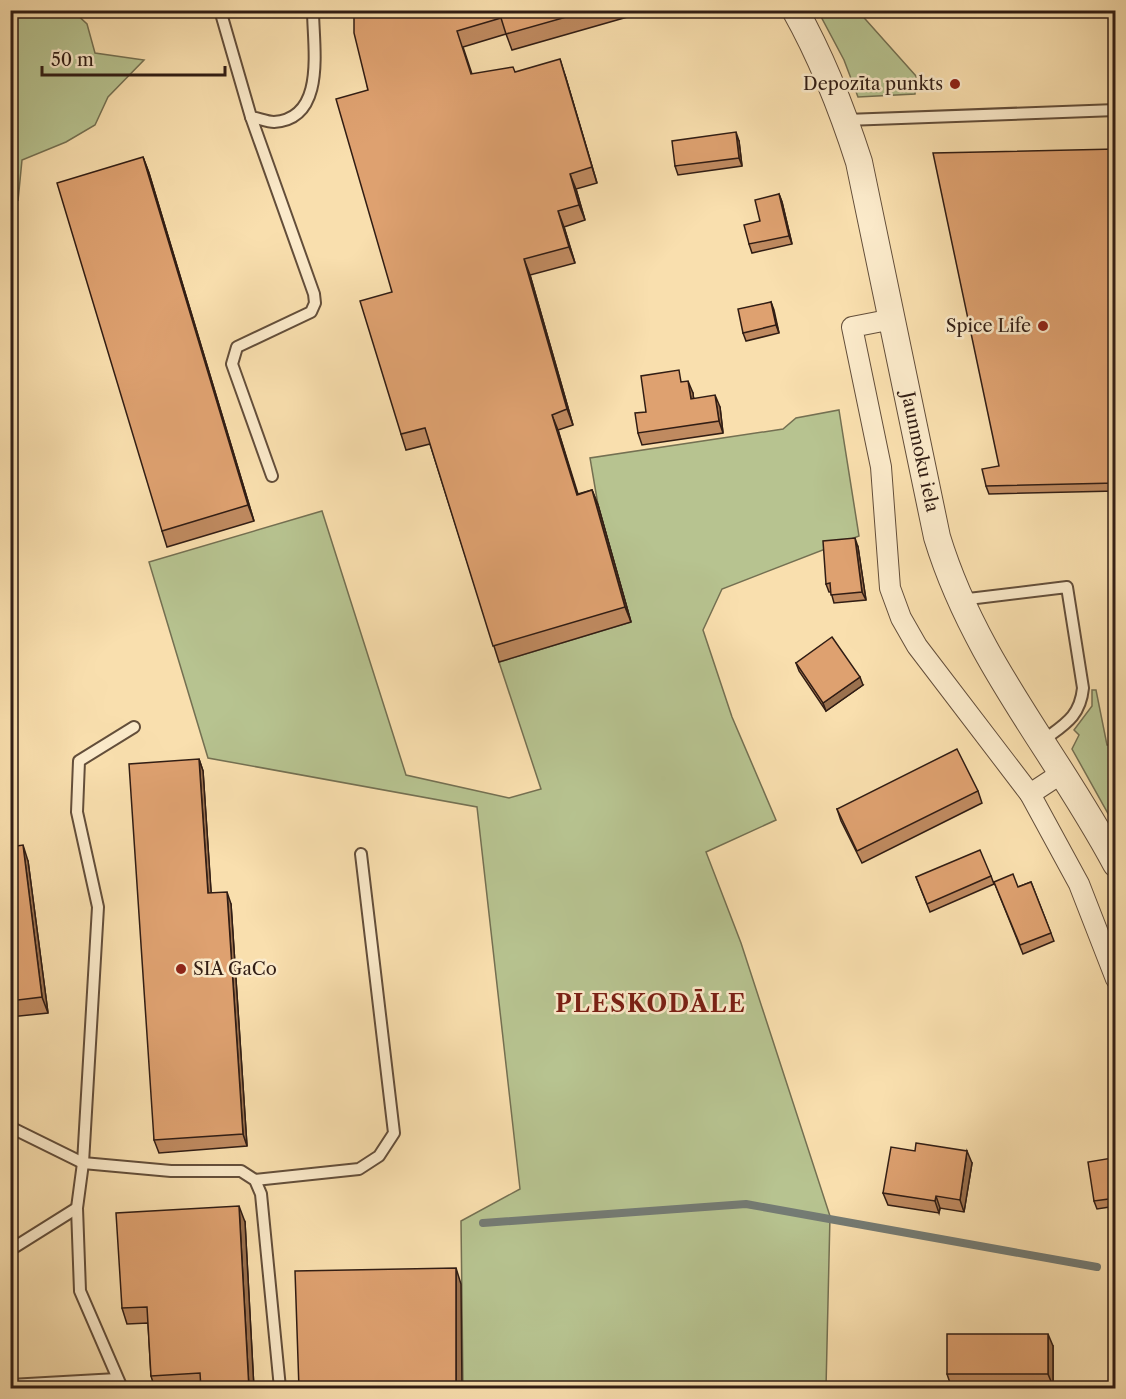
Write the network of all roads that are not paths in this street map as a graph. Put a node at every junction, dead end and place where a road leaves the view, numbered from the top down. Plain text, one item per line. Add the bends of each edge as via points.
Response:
1 (220, 10) edge
2 (313, 10) edge
3 (795, 10) edge
4 (1116, 110) edge
5 (251, 117) junction
6 (846, 120) junction
7 (893, 319) junction
8 (272, 476) dead end
9 (960, 600) junction
10 (134, 728) dead end
11 (1041, 742) junction
12 (1062, 773) junction
13 (1030, 794) junction
14 (361, 854) dead end
15 (1116, 864) edge
16 (1116, 979) edge
17 (10, 1127) edge
18 (83, 1162) junction
19 (255, 1180) junction
20 (77, 1208) junction
21 (10, 1250) edge
22 (120, 1384) edge
23 (10, 1385) edge
24 (280, 1389) edge

1 - 5 lane
2 - 5 lane via 310,99 298,114 274,122
3 - 6 street, Jaunmoku iela
4 - 6 lane
5 - 8 lane via 315,303 311,312 237,347 233,355 232,364
6 - 7 street, Jaunmoku iela via 872,215
7 - 9 street, Jaunmoku iela via 938,537
7 - 13 street via 852,327 881,466 890,588 917,646
9 - 11 street, Jaunmoku iela via 987,656
9 - 11 lane via 1066,587 1083,688 1082,705 1070,720
10 - 18 lane via 79,761 77,812 98,907
11 - 12 street, Jaunmoku iela
12 - 13 street
12 - 15 street, Jaunmoku iela
13 - 16 street via 1079,884
14 - 19 lane via 394,1133 379,1156 359,1169
17 - 18 lane
18 - 19 lane via 171,1171 241,1171
18 - 20 lane
19 - 24 lane via 261,1194
20 - 21 lane
20 - 22 lane via 80,1291
22 - 23 lane

